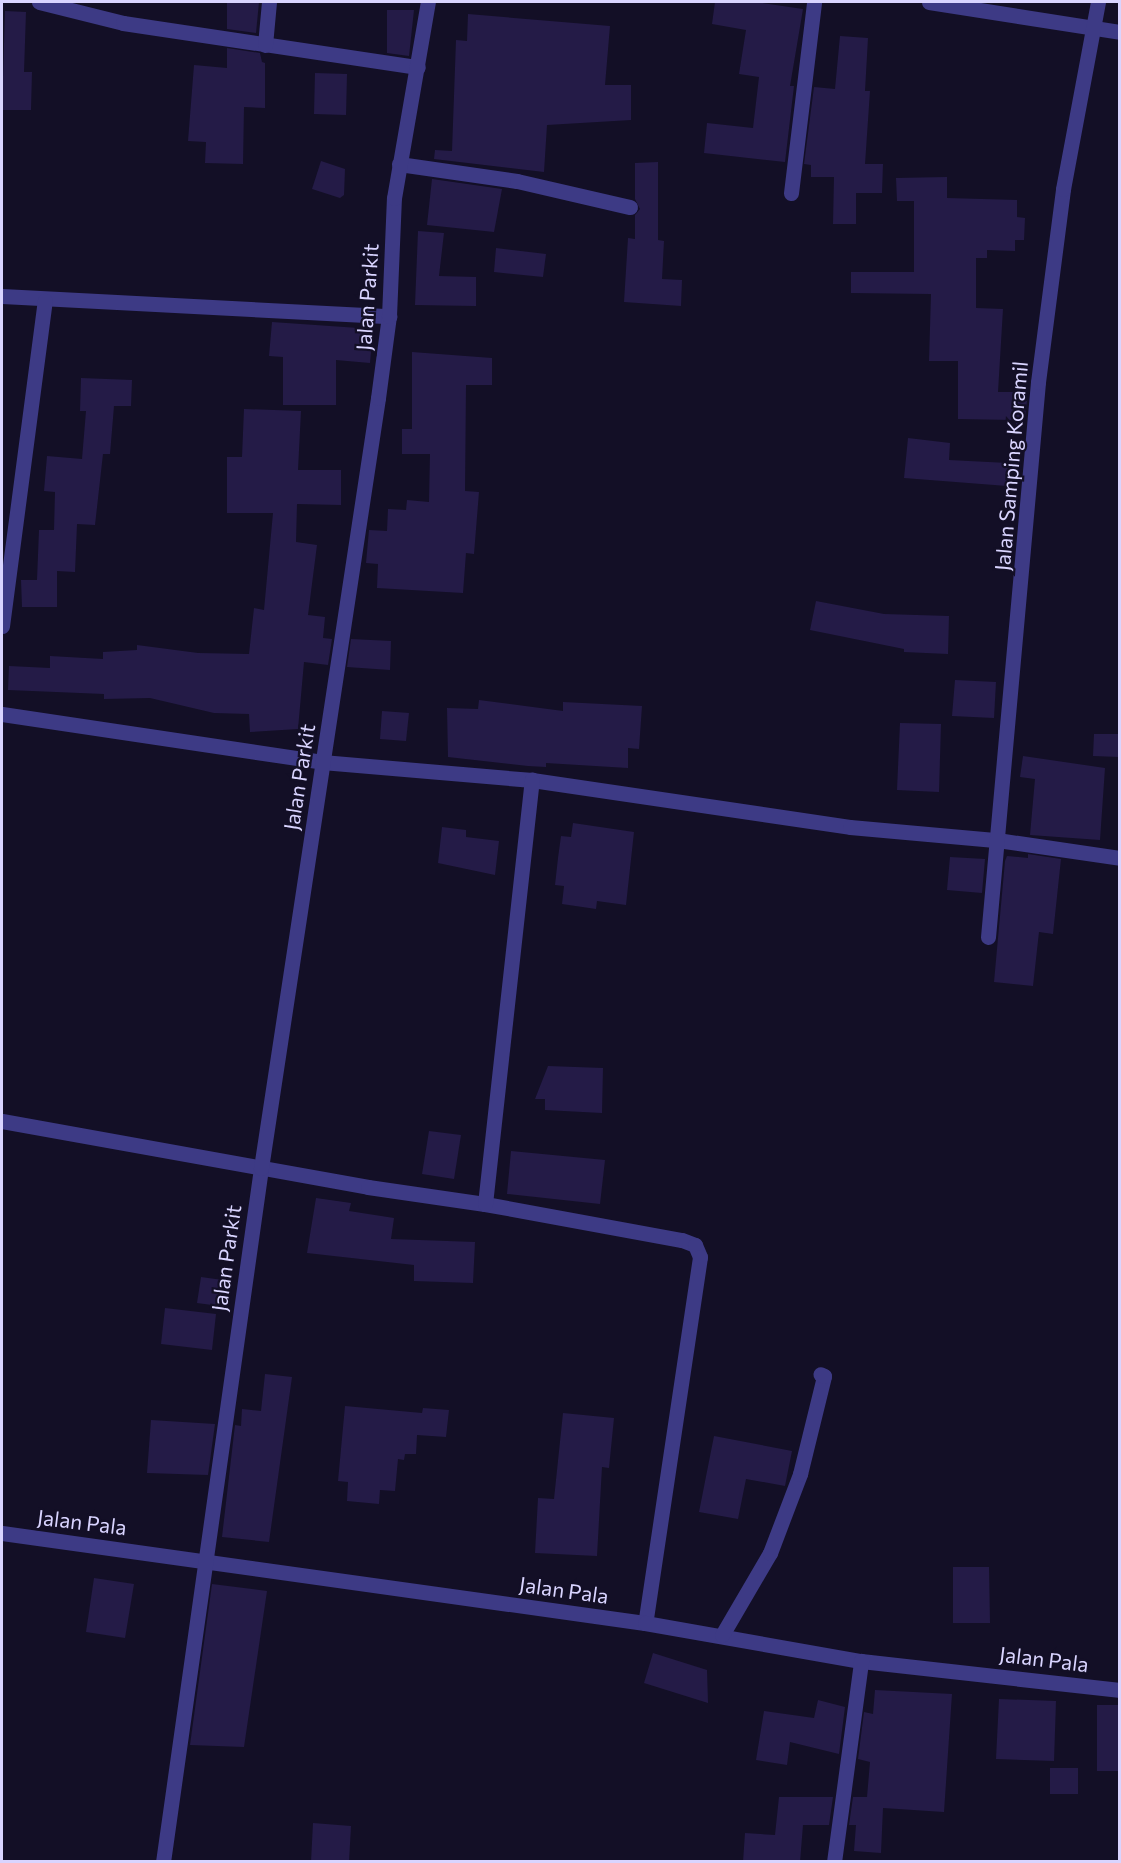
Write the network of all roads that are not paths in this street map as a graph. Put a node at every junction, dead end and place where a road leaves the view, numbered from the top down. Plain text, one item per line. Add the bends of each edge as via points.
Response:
1 (39, 2) edge
2 (269, 2) edge
3 (428, 2) edge
4 (814, 2) edge
5 (929, 2) edge
6 (1098, 2) edge
7 (1092, 28) junction
8 (1119, 32) edge
9 (266, 45) junction
10 (418, 67) junction
11 (399, 164) junction
12 (791, 193) dead end
13 (630, 207) dead end
14 (2, 296) edge
15 (45, 301) junction
16 (389, 316) junction
17 (2, 626) edge
18 (2, 714) edge
19 (322, 762) junction
20 (532, 780) junction
21 (997, 840) junction
22 (1119, 858) edge
23 (988, 937) dead end
24 (2, 1120) edge
25 (261, 1168) junction
26 (485, 1204) junction
27 (820, 1374) dead end
28 (2, 1533) edge
29 (204, 1558) junction
30 (645, 1623) junction
31 (722, 1635) junction
32 (861, 1661) junction
33 (1119, 1690) edge
34 (163, 1862) edge
35 (834, 1862) edge

1 - 9 street via 123,23
2 - 9 street
3 - 10 street, Jalan Parkit
4 - 12 street
5 - 7 street
6 - 7 street, Jalan Samping Koramil
7 - 8 street
7 - 21 street, Jalan Samping Koramil via 1063,189 1038,382
9 - 10 street
10 - 11 street, Jalan Parkit
11 - 13 street via 517,181
11 - 16 street, Jalan Parkit
14 - 15 street
15 - 16 street
15 - 17 street
16 - 19 street, Jalan Parkit
18 - 19 street
19 - 20 street
19 - 25 street, Jalan Parkit
20 - 21 street via 850,827
20 - 26 street
21 - 22 street
21 - 23 street, Jalan Samping Koramil
24 - 25 street
25 - 26 street
25 - 29 street, Jalan Parkit
26 - 30 street via 682,1240 695,1245 700,1257
27 - 31 street via 824,1376 801,1474 770,1553
28 - 29 street, Jalan Pala
29 - 30 street, Jalan Pala
29 - 34 street, Jalan Parkit
30 - 31 street, Jalan Pala
31 - 32 street, Jalan Pala
32 - 33 street, Jalan Pala
32 - 35 street

